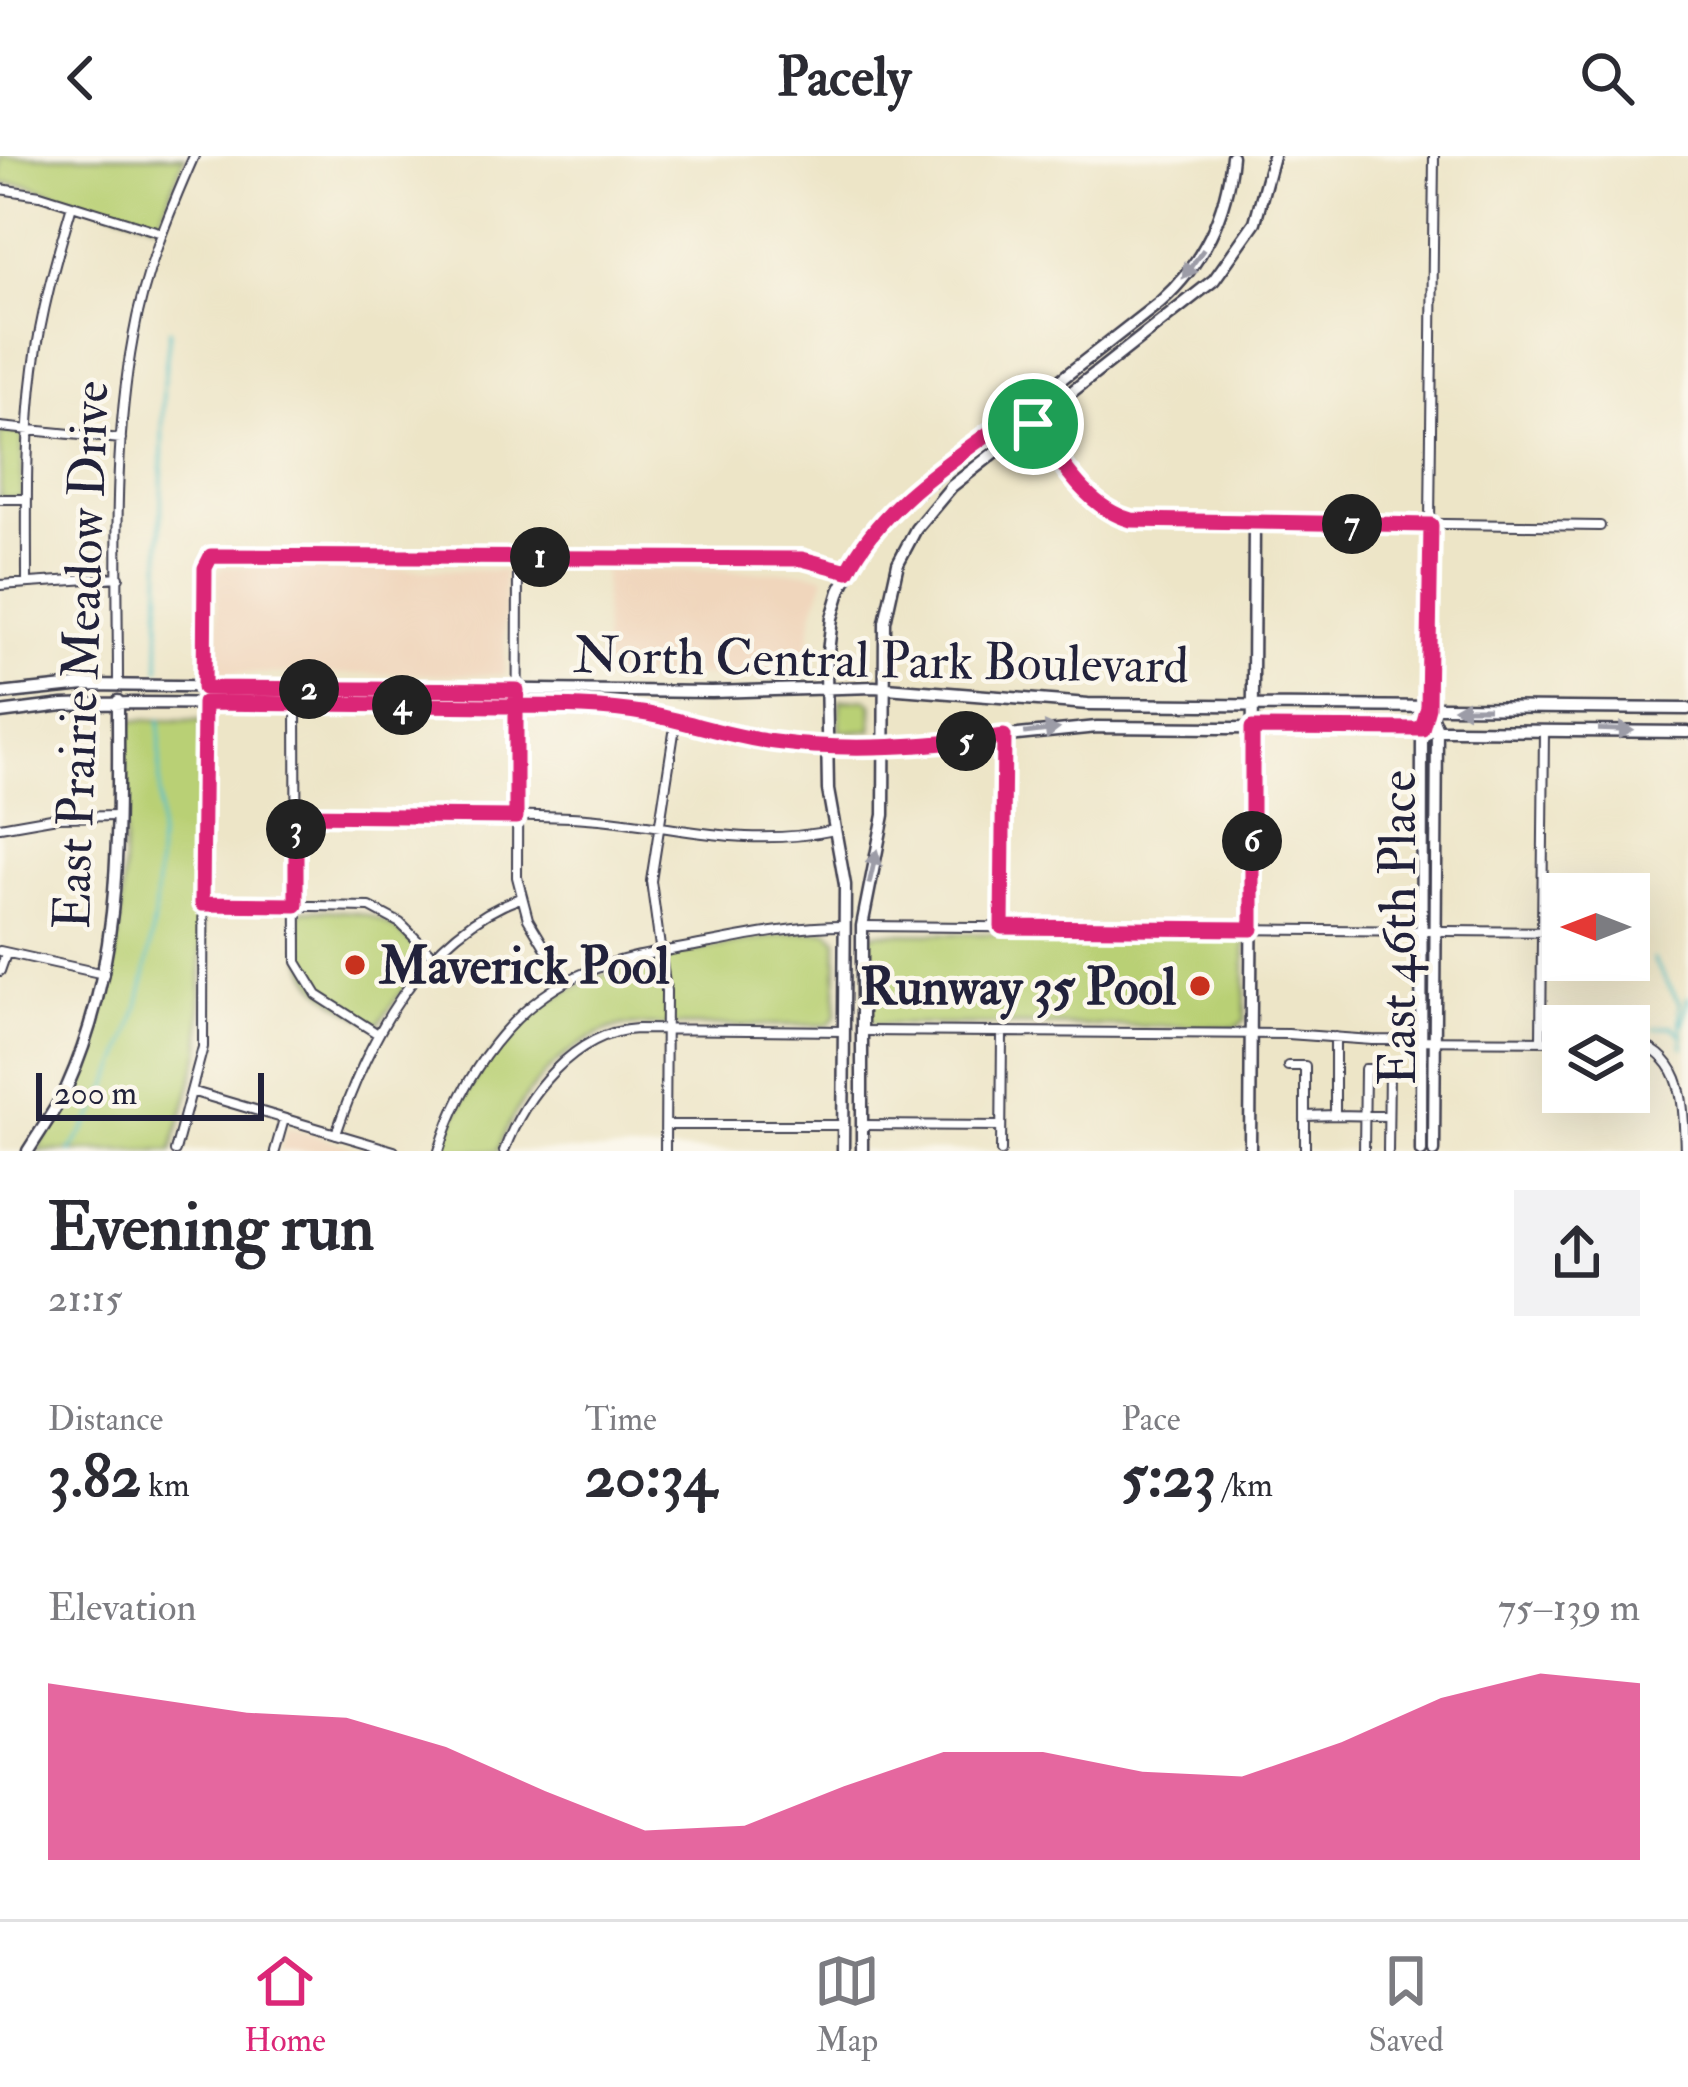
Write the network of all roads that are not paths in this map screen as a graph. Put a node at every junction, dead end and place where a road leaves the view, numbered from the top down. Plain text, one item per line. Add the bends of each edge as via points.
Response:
1 (194, 156) edge
2 (1232, 156) edge
3 (1273, 156) edge
4 (1434, 156) edge
5 (0, 189) edge
6 (72, 205) junction
7 (162, 233) junction
8 (1022, 409) junction
9 (1033, 424) junction
10 (0, 427) edge
11 (28, 430) junction
12 (121, 439) junction
13 (0, 499) edge
14 (27, 499) junction
15 (1254, 524) junction
16 (1431, 525) junction
17 (1600, 526) dead end
18 (518, 557) junction
19 (848, 571) junction
20 (119, 578) junction
21 (27, 581) junction
22 (0, 585) edge
23 (118, 686) junction
24 (826, 687) junction
25 (204, 688) junction
26 (884, 688) junction
27 (517, 690) junction
28 (0, 694) edge
29 (204, 703) junction
30 (118, 704) junction
31 (296, 704) junction
32 (516, 706) junction
33 (1251, 706) junction
34 (1428, 707) junction
35 (1559, 708) junction
36 (1688, 709) edge
37 (0, 713) edge
38 (676, 720) junction
39 (1252, 728) junction
40 (1422, 729) junction
41 (1437, 729) junction
42 (1544, 729) junction
43 (1688, 732) edge
44 (1004, 736) junction
45 (826, 744) junction
46 (884, 746) junction
47 (296, 815) junction
48 (118, 816) junction
49 (516, 817) junction
50 (0, 827) edge
51 (658, 829) junction
52 (835, 830) junction
53 (1543, 873) edge
54 (520, 898) junction
55 (202, 904) junction
56 (296, 905) junction
57 (845, 926) junction
58 (862, 926) junction
59 (1002, 927) junction
60 (1252, 929) junction
61 (1421, 930) junction
62 (1436, 930) junction
63 (1542, 932) joint
64 (661, 952) junction
65 (3, 953) edge
66 (435, 958) junction
67 (0, 971) edge
68 (105, 974) junction
69 (566, 982) junction
70 (666, 1030) junction
71 (844, 1031) junction
72 (862, 1031) junction
73 (1002, 1033) junction
74 (378, 1034) junction
75 (1251, 1034) junction
76 (1335, 1037) junction
77 (1420, 1040) junction
78 (1435, 1040) junction
79 (1541, 1040) joint
80 (1650, 1050) edge
81 (1288, 1066) dead end
82 (194, 1092) junction
83 (1335, 1115) junction
84 (1305, 1116) junction
85 (1364, 1116) junction
86 (1388, 1116) junction
87 (284, 1119) junction
88 (665, 1124) junction
89 (843, 1125) junction
90 (862, 1125) junction
91 (1001, 1126) junction
92 (336, 1134) junction
93 (28, 1151) edge
94 (175, 1151) edge
95 (275, 1151) edge
96 (394, 1151) edge
97 (439, 1151) edge
98 (503, 1151) edge
99 (665, 1151) edge
100 (843, 1151) edge
101 (862, 1151) edge
102 (1001, 1151) edge
103 (1250, 1151) edge
104 (1305, 1151) edge
105 (1364, 1151) edge
106 (1388, 1151) edge
107 (1421, 1151) edge
108 (1434, 1151) edge
109 (1685, 1151) edge

1 - 7 street, East Prairie Meadow Drive
2 -> 8 main road via 1218,219 1187,274
3 - 9 main road via 1255,222 1214,280
4 - 16 street, East 46th Place
5 - 6 street
6 - 7 street
6 - 11 street via 41,321
7 - 12 street, East Prairie Meadow Drive via 133,336
8 - 9 street
8 - 19 main road via 890,513
9 - 15 street via 1090,497 1119,517
9 - 26 main road via 952,486 909,540 888,598
10 - 11 street
11 - 12 street
11 - 14 street
12 - 20 street, East Prairie Meadow Drive
13 - 14 street
14 - 21 street
15 - 16 street
15 - 33 main road
16 - 17 street
16 - 34 street, East 46th Place
18 - 19 street via 802,559
18 - 25 street via 209,558
18 - 27 street
19 - 24 main road via 832,618
20 - 21 street
20 - 23 street, East Prairie Meadow Drive
21 - 22 street
23 - 25 main road, North Central Park Boulevard
23 - 28 main road, North Central Park Boulevard
23 - 30 main road, East Prairie Meadow Drive
24 - 26 main road, North Central Park Boulevard
24 - 27 main road, North Central Park Boulevard
24 - 45 main road
25 - 27 main road, North Central Park Boulevard
26 - 33 main road, North Central Park Boulevard via 1067,704
26 - 46 main road
27 - 32 street
29 - 30 main road, North Central Park Boulevard
29 - 31 main road, North Central Park Boulevard
29 - 55 street
30 - 37 main road, North Central Park Boulevard
30 - 48 main road, East Prairie Meadow Drive
31 - 32 main road, North Central Park Boulevard
31 - 47 street
32 - 38 main road, North Central Park Boulevard
32 - 49 street
33 - 34 main road, North Central Park Boulevard
33 - 39 main road
35 -> 34 main road, North Central Park Boulevard
34 - 40 main road, East 46th Place
34 - 41 main road, East 46th Place
35 - 36 main road, North Central Park Boulevard
35 - 42 main road
38 - 45 main road, North Central Park Boulevard via 754,739
38 - 51 street
39 - 40 main road, North Central Park Boulevard
44 -> 39 main road, North Central Park Boulevard via 1086,727
39 - 60 main road
40 - 41 main road, North Central Park Boulevard
40 - 61 main road, East 46th Place
41 - 42 main road, North Central Park Boulevard
41 - 62 main road, East 46th Place
42 -> 43 main road, North Central Park Boulevard
42 - 53 street
44 - 46 main road, North Central Park Boulevard
44 - 59 street
45 - 46 main road, North Central Park Boulevard
45 - 52 main road
58 -> 46 main road via 882,825
47 - 49 street
47 - 56 street
48 - 50 street
48 - 68 main road, East Prairie Meadow Drive
49 - 51 street
49 - 54 street
51 - 52 street via 745,838
51 - 64 street via 651,891
52 - 57 main road
54 - 66 street via 479,916
54 - 69 street
55 - 56 street
55 - 82 street via 203,1047
56 - 66 street via 370,907
56 - 74 street via 295,951 308,985
57 - 64 street
57 - 71 main road
58 - 59 street
58 - 72 main road
59 - 60 street
60 - 61 street
60 - 75 main road
61 - 62 street
61 - 77 main road, East 46th Place
62 - 63 street
62 - 78 main road, East 46th Place
63 - 79 street
64 - 69 street
64 - 70 street
65 - 67 street
65 - 68 street
66 - 74 street
68 - 93 main road, East Prairie Meadow Drive via 65,1091
69 - 97 street via 500,1037 463,1089
70 - 71 street
70 - 88 street
70 - 98 street via 614,1032 575,1054 535,1093
71 - 89 main road
72 - 73 street
72 - 90 main road
73 - 75 street
73 - 91 street
74 - 92 street
75 - 76 street
75 - 103 main road
76 - 77 street
76 - 83 street
77 - 78 street
77 - 107 main road, East 46th Place
78 - 79 street
78 - 108 main road, East 46th Place
80 - 109 street via 1680,1084
81 - 84 street via 1305,1066
82 - 87 street
82 - 94 street
83 - 84 street
83 - 85 street
84 - 104 street
85 - 86 street
85 - 86 street via 1365,1069 1389,1069
85 - 105 street
86 - 106 street
87 - 92 street
87 - 95 street
88 - 89 street
88 - 99 street
89 - 100 main road
90 - 91 street
90 - 101 main road
91 - 102 street
92 - 96 street

